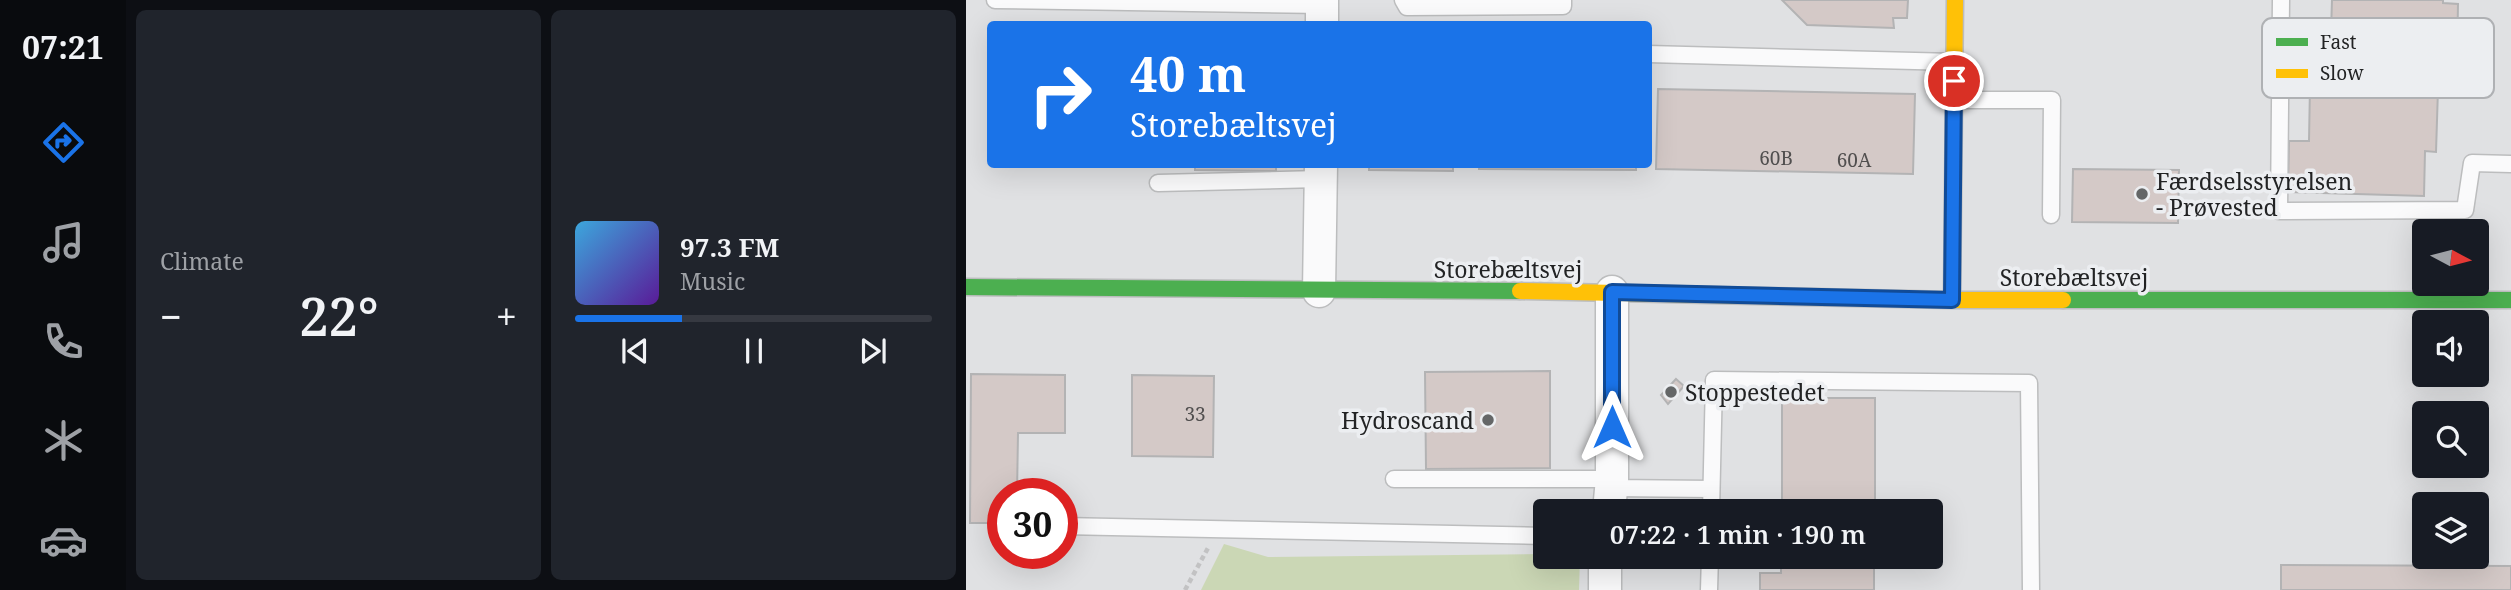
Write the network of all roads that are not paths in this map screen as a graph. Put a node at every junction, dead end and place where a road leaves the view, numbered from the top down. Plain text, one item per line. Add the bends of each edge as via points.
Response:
1 (995, 0) edge
2 (1403, 0) edge
3 (1563, 0) edge
4 (1955, 0) edge
5 (2281, 0) edge
6 (1322, 10) edge
7 (2281, 18) edge
8 (1652, 54) edge
9 (1954, 62) junction
10 (2280, 98) edge
11 (1954, 100) junction
12 (2511, 164) edge
13 (1320, 172) edge
14 (1158, 183) dead end
15 (2051, 215) dead end
16 (966, 287) edge
17 (1319, 291) junction
18 (1612, 292) junction
19 (1952, 300) junction
20 (2511, 300) edge
21 (1394, 479) dead end
22 (1711, 489) junction
23 (1611, 493) edge
24 (1711, 499) edge
25 (1078, 527) edge
26 (1533, 536) edge
27 (1605, 569) edge
28 (1710, 569) edge
29 (1605, 590) edge
30 (1709, 590) edge
31 (2031, 590) edge

1 - 6 lane
2 - 3 lane via 1407,7 1563,6
4 - 9 street
5 - 7 lane
8 - 9 lane
9 - 11 street
10 - 12 lane via 2279,211 2465,210 2472,163
11 - 15 lane via 2052,100
11 - 19 street
13 - 14 lane
13 - 17 street
16 - 17 street, Storebæltsvej
17 - 18 street, Storebæltsvej
18 - 19 street, Storebæltsvej
18 - 23 street
19 - 20 street, Storebæltsvej
21 - 23 lane
22 - 23 lane
22 - 24 lane
22 - 31 lane via 1714,380 2029,383
25 - 26 lane
27 - 29 street
28 - 30 lane

